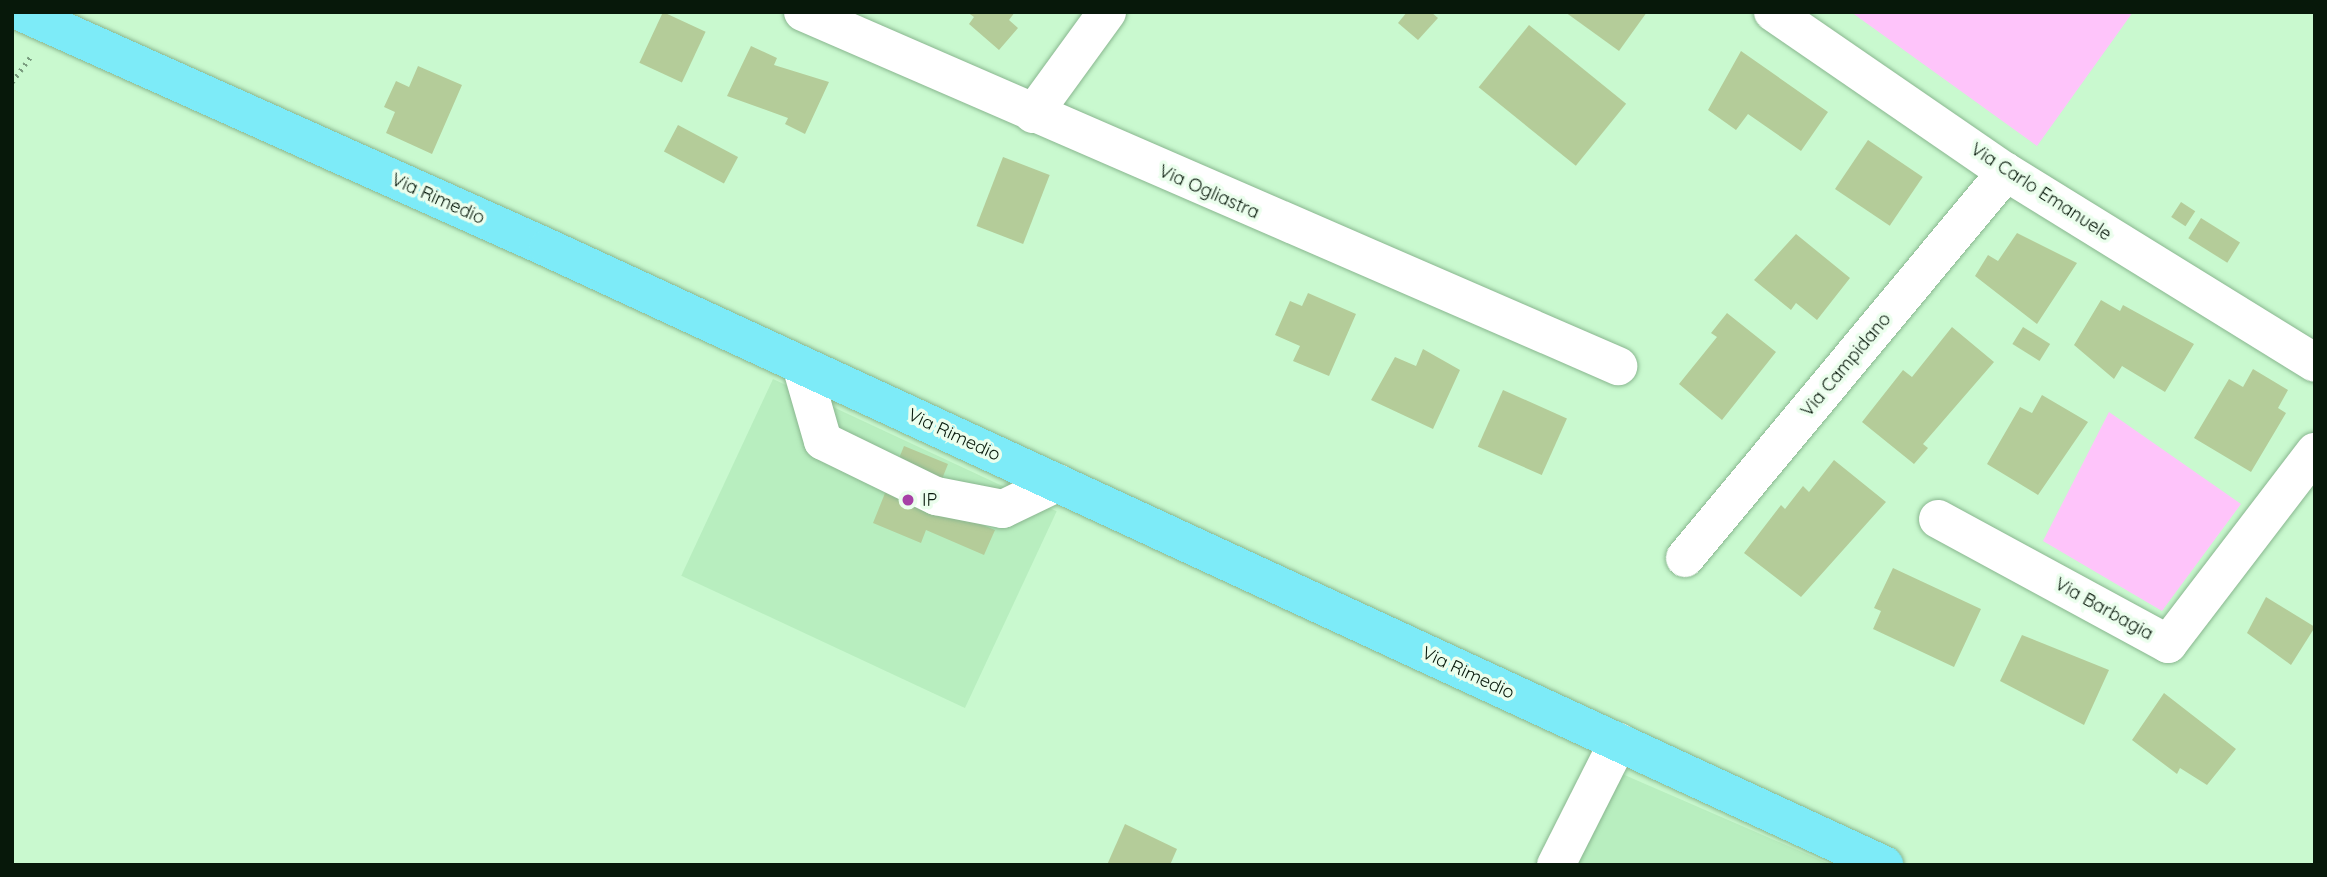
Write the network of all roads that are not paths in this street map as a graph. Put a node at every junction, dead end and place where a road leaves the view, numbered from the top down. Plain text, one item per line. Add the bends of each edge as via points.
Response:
1 (803, 12) edge
2 (1107, 12) edge
3 (1773, 12) edge
4 (45, 17) edge
5 (1032, 114) junction
6 (2006, 172) junction
7 (2315, 363) edge
8 (801, 365) junction
9 (1618, 366) dead end
10 (2315, 452) edge
11 (1057, 483) junction
12 (1938, 519) dead end
13 (1685, 558) dead end
14 (1618, 742) junction
15 (1556, 865) edge
16 (1884, 865) edge

1 - 5 street, Via Ogliastra
2 - 5 street
3 - 6 street, Via Carlo Emanuele
4 - 8 main road, Via Rimedio
5 - 9 street, Via Ogliastra
6 - 7 street, Via Carlo Emanuele
6 - 13 street, Via Campidano
8 - 11 main road, Via Rimedio
8 - 11 street via 823,441 936,496 1003,509
10 - 12 street, Via Barbagia via 2168,644
11 - 14 main road, Via Rimedio
14 - 15 street
14 - 16 main road, Via Rimedio

